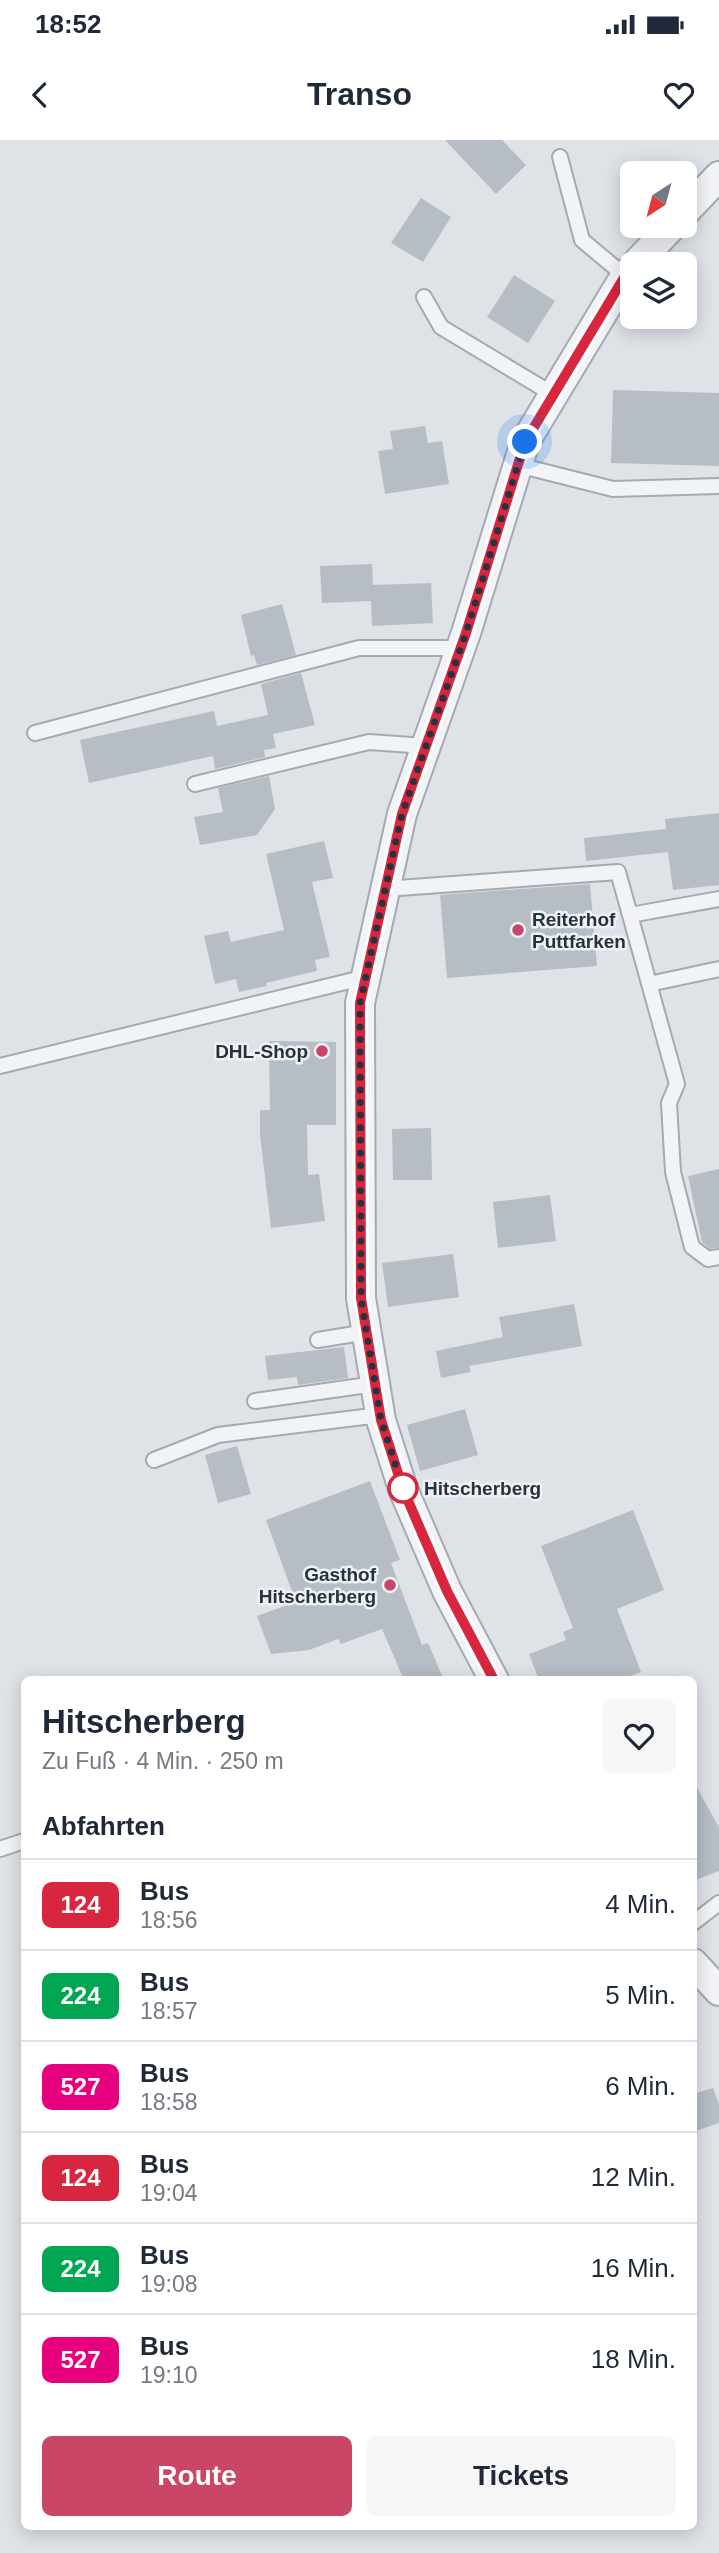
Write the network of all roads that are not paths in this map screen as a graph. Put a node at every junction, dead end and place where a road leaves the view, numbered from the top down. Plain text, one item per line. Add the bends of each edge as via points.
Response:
1 (560, 157) dead end
2 (719, 176) edge
3 (697, 199) edge
4 (661, 238) edge
5 (648, 252) edge
6 (620, 263) edge
7 (620, 288) edge
8 (424, 297) dead end
9 (554, 395) junction
10 (518, 465) junction
11 (719, 486) edge
12 (461, 648) junction
13 (36, 733) dead end
14 (426, 746) junction
15 (195, 784) dead end
16 (385, 889) junction
17 (719, 899) edge
18 (630, 915) junction
19 (719, 969) edge
20 (366, 976) junction
21 (649, 984) junction
22 (0, 1066) edge
23 (719, 1257) edge
24 (366, 1332) junction
25 (318, 1340) dead end
26 (375, 1384) junction
27 (255, 1401) dead end
28 (380, 1415) junction
29 (154, 1460) dead end
30 (491, 1676) edge
31 (21, 1842) edge
32 (0, 1849) edge
33 (719, 1903) edge
34 (697, 1920) edge
35 (697, 1966) edge
36 (719, 1991) edge

1 - 6 lane via 582,240
2 - 3 street
4 - 5 street
7 - 9 street
8 - 9 lane via 441,327
9 - 10 street via 525,442
10 - 11 lane via 613,489
10 - 12 street
12 - 13 lane via 359,648
12 - 14 street
14 - 15 lane via 369,742
14 - 16 street via 402,814
16 - 18 lane via 618,872
16 - 20 street
17 - 18 lane
18 - 21 lane
19 - 21 lane
20 - 22 lane
20 - 24 street via 360,1003 361,1298
21 - 23 lane via 677,1084 669,1103 673,1172 692,1247 708,1259
24 - 25 lane
24 - 26 street
26 - 27 lane
26 - 28 street
28 - 29 lane via 218,1435
28 - 30 street via 409,1502 447,1591
31 - 32 lane
33 - 34 lane
35 - 36 street

